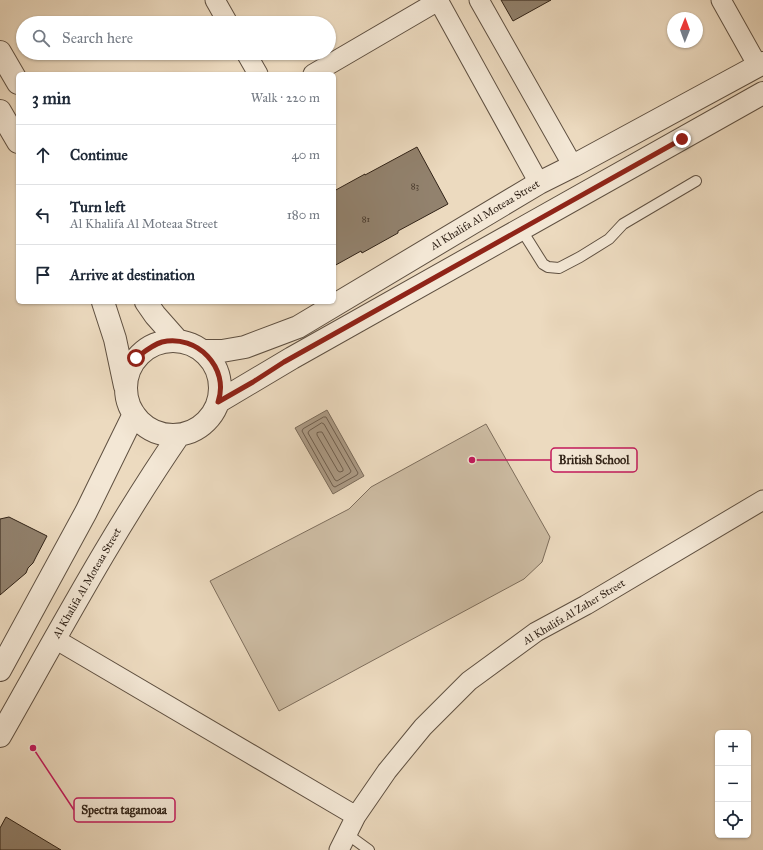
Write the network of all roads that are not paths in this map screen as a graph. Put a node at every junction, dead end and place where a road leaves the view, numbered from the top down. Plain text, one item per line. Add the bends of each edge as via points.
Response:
1 (215, 0) edge
2 (438, 0) edge
3 (478, 0) edge
4 (721, 0) edge
5 (224, 16) edge
6 (0, 52) edge
7 (250, 60) edge
8 (760, 64) edge
9 (257, 72) edge
10 (316, 72) edge
11 (16, 80) edge
12 (763, 93) edge
13 (0, 111) edge
14 (16, 139) edge
15 (573, 166) junction
16 (696, 181) dead end
17 (539, 183) junction
18 (521, 229) junction
19 (104, 304) edge
20 (147, 304) edge
21 (178, 341) junction
22 (202, 351) junction
23 (125, 387) junction
24 (218, 402) junction
25 (134, 414) junction
26 (180, 434) junction
27 (763, 500) edge
28 (55, 639) junction
29 (0, 670) edge
30 (0, 736) edge
31 (356, 816) junction
32 (343, 842) edge
33 (369, 850) edge

1 - 5 street
2 - 10 street
2 - 17 street
3 - 15 street
4 - 8 street
6 - 11 street
7 - 9 street
8 - 15 street, Al Khalifa Al Moteaa Street
12 - 18 street
13 - 14 street
15 - 17 street, Al Khalifa Al Moteaa Street
16 - 18 lane via 623,224 609,239 559,268 543,264
17 - 22 street, Al Khalifa Al Moteaa Street via 298,327 245,347
18 - 24 street
19 - 23 street via 115,339
20 - 21 street
21 - 22 street
21 - 23 street via 162,342 148,348 136,358 128,372
22 - 24 street via 214,364 220,380
23 - 25 street via 128,404
24 - 26 street via 216,410 198,429
25 - 26 street via 137,420 151,431 169,436
25 - 29 street via 86,512
26 - 28 street, Al Khalifa Al Moteaa Street via 118,528
27 - 31 street, Al Khalifa Al Zaher Street via 536,632 469,681 423,727 387,771
28 - 30 street, Al Khalifa Al Moteaa Street
28 - 31 street
31 - 32 street, Al Khalifa Al Zaher Street
32 - 33 lane

